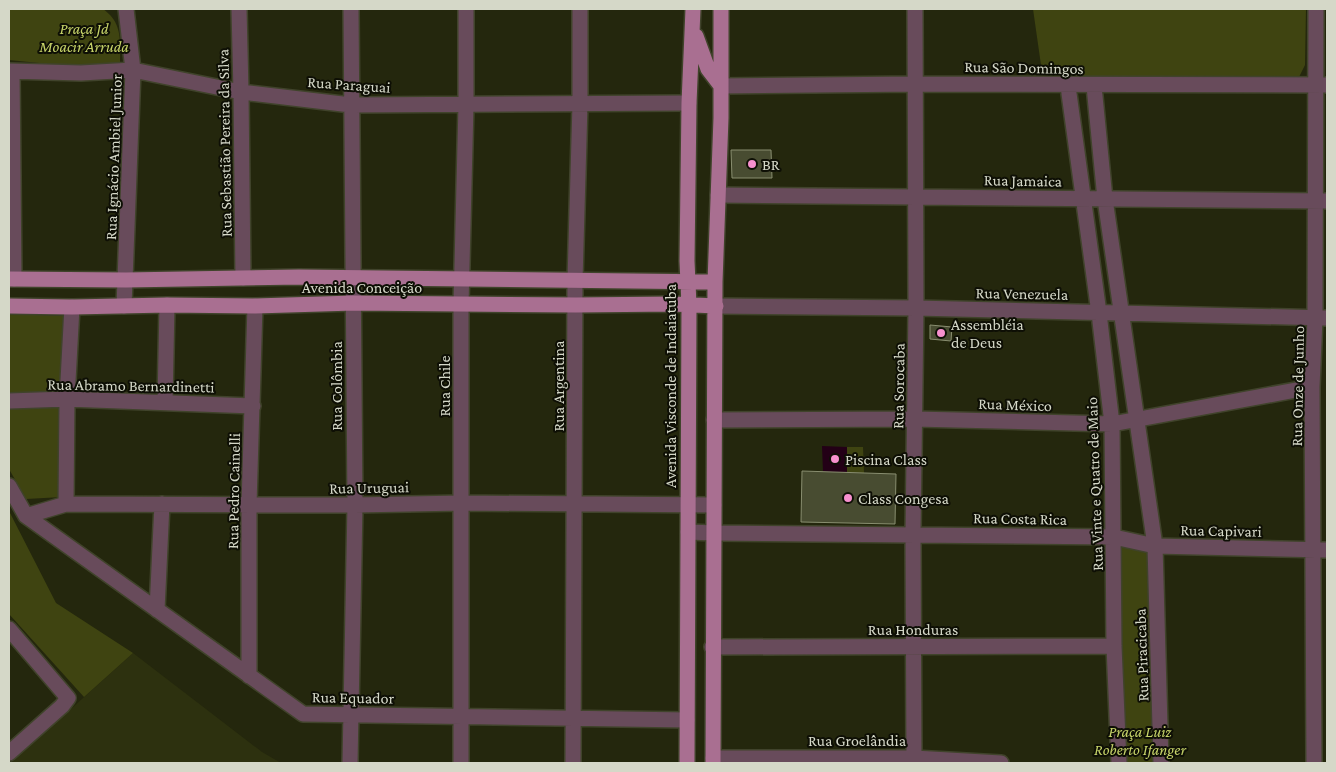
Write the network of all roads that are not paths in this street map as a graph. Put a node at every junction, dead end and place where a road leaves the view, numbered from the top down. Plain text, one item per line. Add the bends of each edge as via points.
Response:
1 (126, 9) edge
2 (238, 9) edge
3 (351, 9) edge
4 (466, 9) edge
5 (580, 9) edge
6 (693, 9) edge
7 (721, 9) edge
8 (915, 9) edge
9 (1316, 9) edge
10 (693, 28) junction
11 (133, 70) junction
12 (10, 71) edge
13 (916, 84) junction
14 (721, 86) junction
15 (1068, 86) junction
16 (1094, 86) junction
17 (1322, 86) edge
18 (241, 92) junction
19 (689, 103) junction
20 (580, 104) junction
21 (351, 105) junction
22 (466, 105) junction
23 (718, 196) junction
24 (915, 196) junction
25 (1084, 199) junction
26 (1105, 199) junction
27 (1322, 201) edge
28 (11, 278) edge
29 (243, 278) junction
30 (352, 278) junction
31 (126, 280) junction
32 (462, 280) junction
33 (575, 280) junction
34 (688, 281) junction
35 (715, 282) junction
36 (354, 303) junction
37 (167, 305) junction
38 (461, 305) junction
39 (689, 305) junction
40 (9, 306) edge
41 (124, 306) junction
42 (255, 306) junction
43 (576, 306) junction
44 (716, 306) junction
45 (72, 307) junction
46 (916, 308) junction
47 (1099, 313) junction
48 (1120, 313) junction
49 (1321, 318) edge
50 (1312, 387) junction
51 (67, 399) junction
52 (9, 401) edge
53 (166, 402) junction
54 (253, 406) junction
55 (915, 419) junction
56 (714, 420) junction
57 (1136, 420) junction
58 (1112, 424) junction
59 (9, 486) edge
60 (462, 503) junction
61 (66, 504) junction
62 (162, 504) junction
63 (249, 504) junction
64 (574, 504) junction
65 (354, 505) junction
66 (688, 505) junction
67 (714, 506) junction
68 (26, 516) junction
69 (688, 532) junction
70 (715, 534) junction
71 (913, 534) junction
72 (1114, 537) junction
73 (1155, 546) junction
74 (1321, 550) edge
75 (157, 610) junction
76 (9, 629) edge
77 (914, 646) junction
78 (1114, 646) junction
79 (712, 647) junction
80 (249, 676) junction
81 (350, 715) junction
82 (461, 716) junction
83 (573, 717) junction
84 (687, 720) junction
85 (9, 753) edge
86 (713, 761) edge
87 (914, 761) edge
88 (350, 763) edge
89 (461, 763) edge
90 (573, 763) edge
91 (687, 763) edge
92 (1001, 763) edge
93 (1119, 763) edge
94 (1161, 763) edge
95 (1314, 763) edge

1 - 11 street, Rua Ignácio Ambiel Junior
2 - 18 street, Rua Sebastião Pereira da Silva
3 - 21 street, Rua Colômbia
4 - 22 street, Rua Chile
5 - 20 street, Rua Argentina
6 - 10 main road, Avenida Visconde de Indaiatuba
7 - 14 main road
8 - 13 street, Rua Sorocaba
9 - 17 street, Rua Onze de Junho
10 - 14 main road via 708,69
10 - 19 main road, Avenida Visconde de Indaiatuba
11 - 12 street, Rua Paraguai via 81,73
11 - 18 street, Rua Paraguai
11 - 31 street, Rua Ignácio Ambiel Junior
12 - 28 street
13 - 14 street, Rua São Domingos
13 - 15 street, Rua São Domingos
13 - 24 street, Rua Sorocaba
14 - 23 main road
15 - 16 street, Rua São Domingos
15 - 25 street, Rua Vinte e Quatro de Maio
16 - 17 street, Rua São Domingos
16 - 26 street
17 - 27 street, Rua Onze de Junho
18 - 21 street, Rua Paraguai
18 - 29 street, Rua Sebastião Pereira da Silva
19 - 20 street, Rua Paraguai
19 - 34 main road, Avenida Visconde de Indaiatuba
20 - 22 street, Rua Paraguai
20 - 33 street, Rua Argentina
21 - 22 street, Rua Paraguai
21 - 30 street, Rua Colômbia
22 - 32 street, Rua Chile
23 - 24 street, Rua Jamaica
23 - 35 main road
24 - 25 street, Rua Jamaica
24 - 46 street, Rua Sorocaba
25 - 26 street, Rua Jamaica
25 - 47 street, Rua Vinte e Quatro de Maio
26 - 27 street, Rua Jamaica
26 - 48 street
27 - 49 street, Rua Onze de Junho
28 - 31 main road, Avenida Conceição
29 - 30 main road, Avenida Conceição
29 - 31 main road, Avenida Conceição
30 - 32 main road, Avenida Conceição
30 - 36 street, Rua Colômbia
31 - 41 street, Rua Ignácio Ambiel Junior
32 - 33 main road, Avenida Conceição
32 - 38 street, Rua Chile
33 - 34 main road, Avenida Conceição
33 - 43 street, Rua Argentina
34 - 35 main road, Avenida Conceição
34 - 39 main road, Avenida Visconde de Indaiatuba
35 - 44 main road
36 - 38 main road, Avenida Conceição
36 - 42 main road, Avenida Conceição
36 - 65 street, Rua Colômbia
37 - 41 main road, Avenida Conceição
37 - 42 main road, Avenida Conceição
37 - 53 street
38 - 43 main road, Avenida Conceição
38 - 60 street, Rua Chile
39 - 43 main road, Avenida Conceição
39 - 44 main road, Avenida Conceição
39 - 66 main road, Avenida Visconde de Indaiatuba
40 - 45 main road, Avenida Conceição
41 - 45 main road, Avenida Conceição
42 - 54 street, Rua Pedro Cainelli
43 - 64 street, Rua Argentina
44 - 46 street, Rua Venezuela
44 - 56 main road
45 - 51 street
46 - 47 street, Rua Venezuela
46 - 55 street, Rua Sorocaba
47 - 48 street, Rua Venezuela
47 - 58 street, Rua Vinte e Quatro de Maio
48 - 49 street, Rua Venezuela
48 - 57 street
49 - 50 street, Rua Onze de Junho
50 - 57 street, Rua México
50 - 74 street, Rua Onze de Junho
51 - 52 street, Rua Abramo Bernardinetti
51 - 53 street, Rua Abramo Bernardinetti
51 - 61 street
53 - 54 street, Rua Abramo Bernardinetti
54 - 63 street, Rua Pedro Cainelli
55 - 56 street, Rua México
55 - 58 street, Rua México
55 - 71 street, Rua Sorocaba
56 - 67 main road
57 - 58 street, Rua México
57 - 73 street
58 - 72 street, Rua Vinte e Quatro de Maio
59 - 68 street, Rua Equador
60 - 64 street, Rua Uruguai
60 - 65 street, Rua Uruguai
60 - 82 street, Rua Chile
61 - 62 street, Rua Uruguai
61 - 68 street, Rua Uruguai
62 - 63 street, Rua Uruguai
62 - 75 street
63 - 65 street, Rua Uruguai
63 - 80 street, Rua Pedro Cainelli
64 - 66 street, Rua Uruguai
64 - 83 street, Rua Argentina
65 - 81 street, Rua Colômbia
66 - 67 street, Rua Uruguai
66 - 69 main road, Avenida Visconde de Indaiatuba
67 - 70 main road
68 - 75 street, Rua Equador
69 - 70 street, Rua Costa Rica
69 - 84 main road, Avenida Visconde de Indaiatuba
70 - 71 street, Rua Costa Rica
70 - 79 main road
71 - 72 street, Rua Costa Rica
71 - 77 street, Rua Sorocaba
72 - 73 street, Rua Capivari
72 - 78 street, Rua Vinte e Quatro de Maio
73 - 74 street, Rua Capivari
73 - 94 street, Rua Piracicaba
74 - 95 street, Rua Onze de Junho
75 - 80 street, Rua Equador
76 - 85 street via 68,698
77 - 78 street, Rua Honduras
77 - 79 street, Rua Honduras
77 - 87 street, Rua Sorocaba
78 - 93 street, Rua Vinte e Quatro de Maio
79 - 86 main road
80 - 81 street, Rua Equador via 303,714
81 - 82 street, Rua Equador
81 - 88 street, Rua Colômbia
82 - 83 street, Rua Equador
82 - 89 street, Rua Chile
83 - 84 street, Rua Equador
83 - 90 street, Rua Argentina
84 - 91 main road, Avenida Visconde de Indaiatuba
86 - 87 street, Rua Groelândia
87 - 92 street, Rua Groelândia

